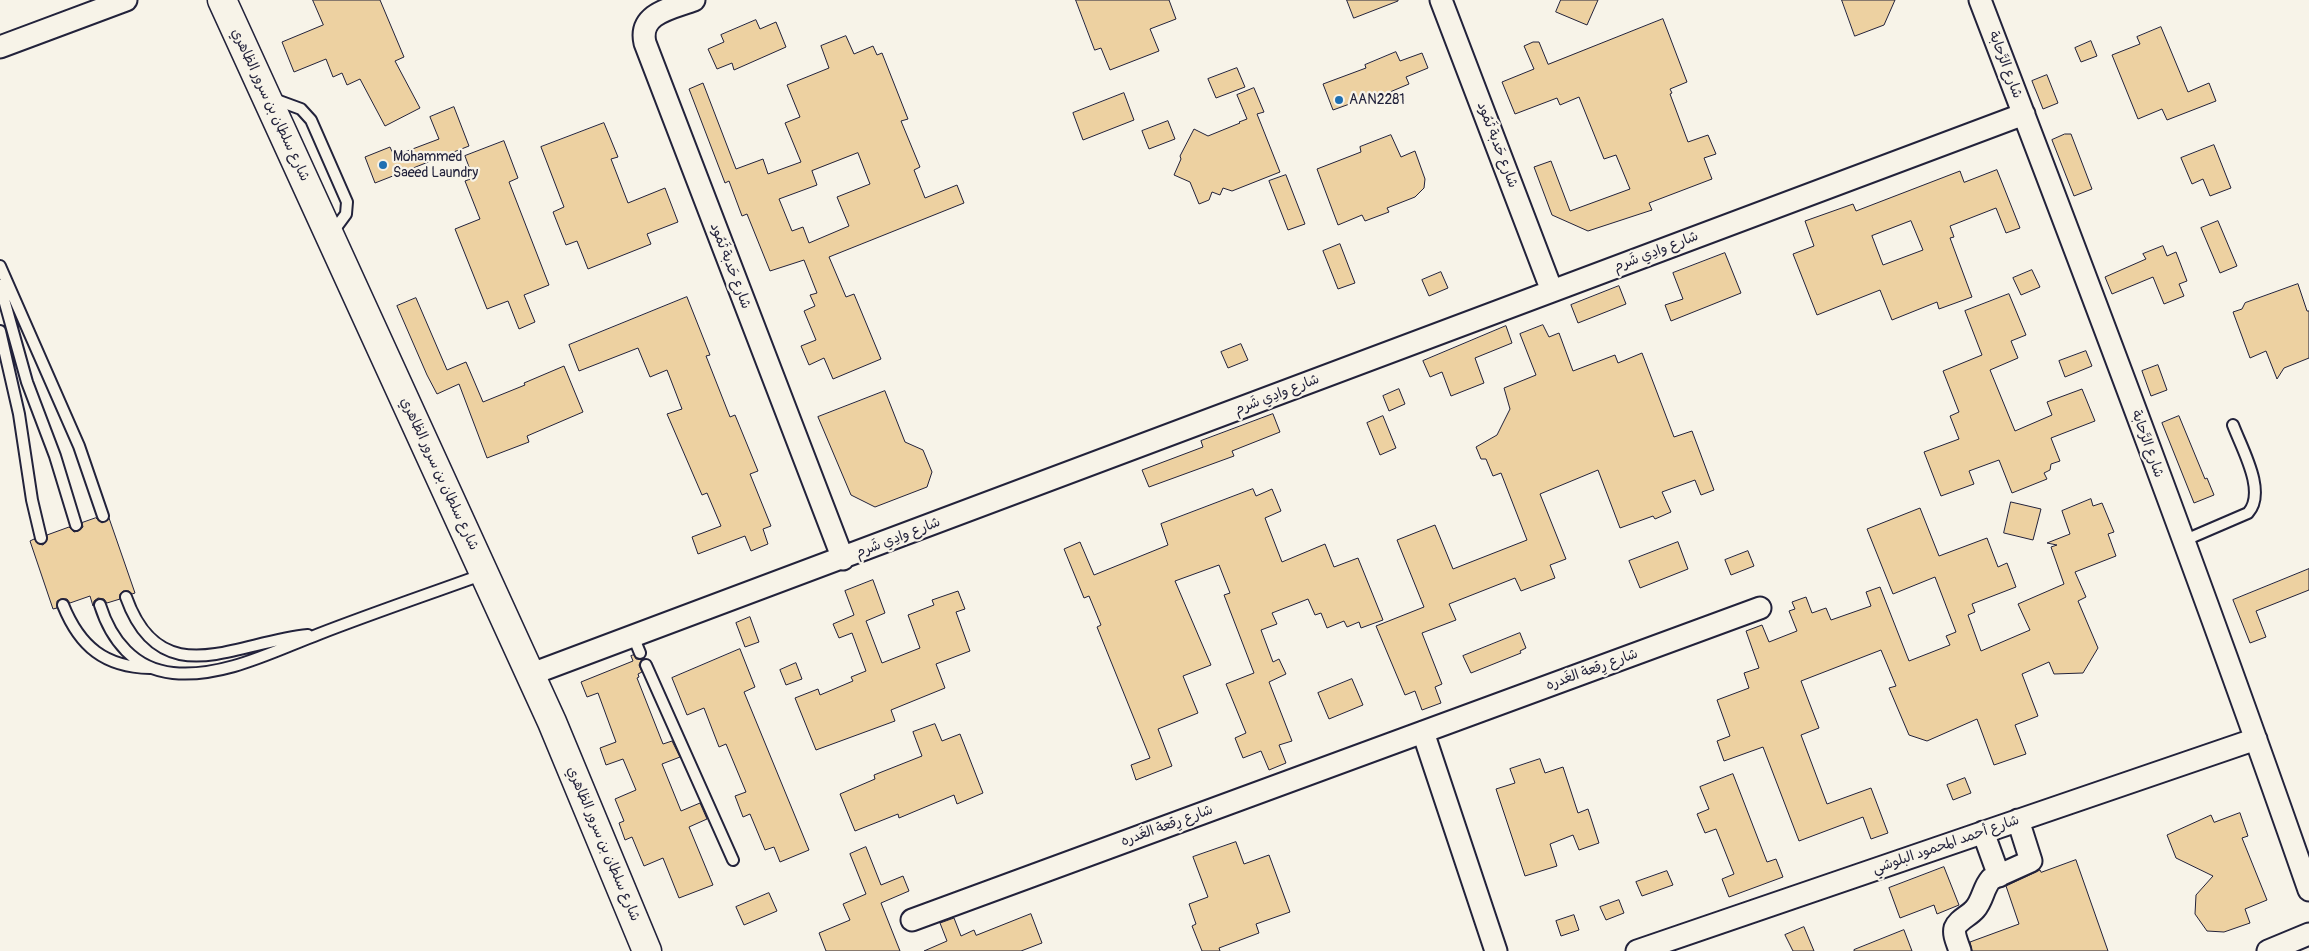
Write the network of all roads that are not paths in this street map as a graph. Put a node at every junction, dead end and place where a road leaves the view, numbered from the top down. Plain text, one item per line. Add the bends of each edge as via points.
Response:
1 (126, 0) edge
2 (222, 0) edge
3 (694, 0) edge
4 (1441, 0) edge
5 (1980, 0) edge
6 (0, 47) edge
7 (2024, 114) junction
8 (0, 266) edge
9 (0, 285) edge
10 (1552, 291) junction
11 (0, 331) edge
12 (2233, 425) dead end
13 (102, 516) dead end
14 (76, 525) dead end
15 (40, 538) dead end
16 (2183, 541) junction
17 (843, 559) junction
18 (485, 574) junction
19 (126, 597) dead end
20 (63, 605) dead end
21 (100, 606) dead end
22 (1760, 608) dead end
23 (317, 634) junction
24 (646, 665) dead end
25 (154, 668) junction
26 (529, 675) junction
27 (1423, 732) junction
28 (2256, 739) junction
29 (2018, 820) junction
30 (1983, 832) junction
31 (733, 860) dead end
32 (1999, 876) junction
33 (2309, 890) edge
34 (912, 920) dead end
35 (2309, 934) edge
36 (647, 951) edge
37 (1496, 951) edge
38 (1636, 951) edge
39 (1960, 951) edge
40 (2268, 951) edge

1 - 6 street
2 - 18 street, شارع سلطان بن سرور الظاهري
3 - 17 street, شارع حَدبة ثَمُود via 650,18 644,25 645,42
4 - 10 street, شارع حَدبة ثَمُود
5 - 7 street, شارع الرَّحابة
7 - 10 street, شارع وادِي شَرم
7 - 16 street, شارع الرَّحابة
8 - 13 lane via 79,446
9 - 14 lane via 26,382
10 - 17 street, شارع وادِي شَرم
11 - 15 lane via 19,414
12 - 16 lane via 2256,487 2254,506 2248,512
16 - 28 street, شارع الرَّحابة
17 - 26 street, شارع وادِي شَرم via 636,645
18 - 23 lane
18 - 26 street, شارع سلطان بن سرور الظاهري
19 - 23 lane via 138,625 147,636 158,646 186,656
20 - 25 lane via 80,637 102,656 130,668
21 - 25 lane via 116,642 136,660
22 - 27 street, شارع رِقعة الغَدره
23 - 25 lane via 286,648 221,668 172,673
24 - 31 lane
26 - 36 street, شارع سلطان بن سرور الظاهري via 552,722
27 - 34 street, شارع رِقعة الغَدره
27 - 37 street
28 - 29 street, شارع أحمد المحمود البلوشي
28 - 33 street, شارع الرَّحابة
29 - 30 street, شارع أحمد المحمود البلوشي
29 - 32 street via 2031,861
30 - 32 street
30 - 38 street, شارع أحمد المحمود البلوشي
32 - 39 street via 1987,883 1976,908 1958,922 1955,934
35 - 40 street

